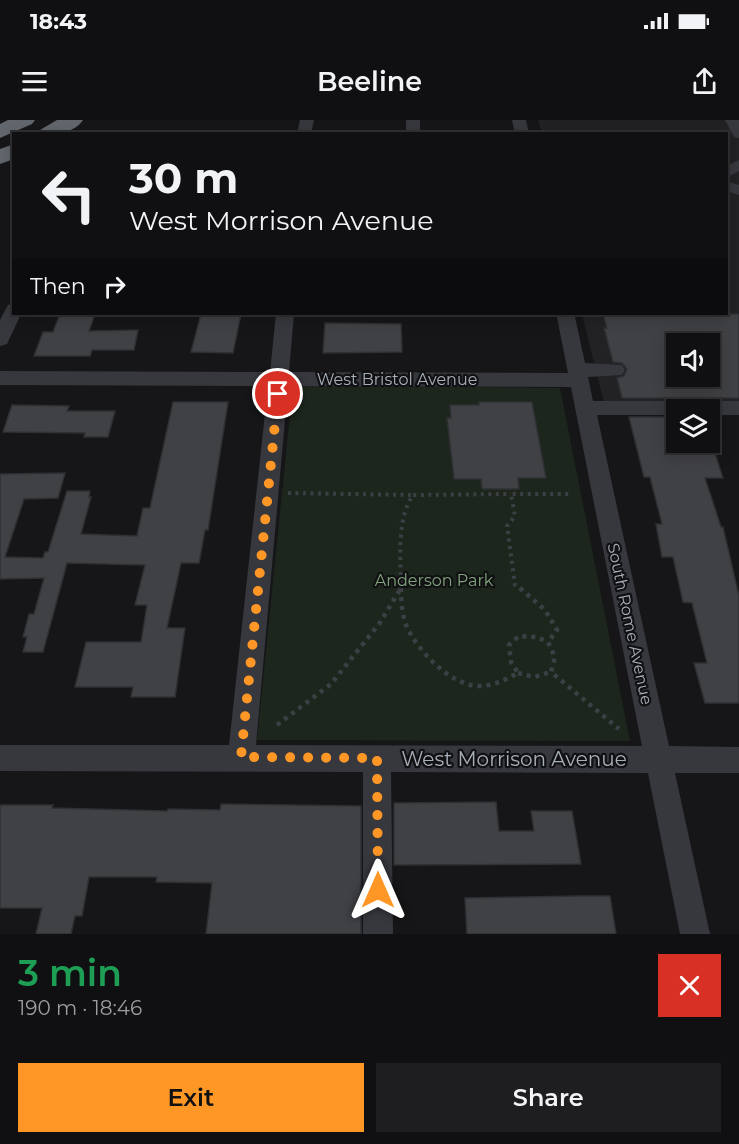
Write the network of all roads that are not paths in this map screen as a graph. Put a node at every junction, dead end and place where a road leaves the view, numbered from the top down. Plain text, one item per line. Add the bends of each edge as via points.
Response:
1 (25, 120) edge
2 (73, 120) edge
3 (732, 120) edge
4 (0, 132) edge
5 (51, 132) edge
6 (739, 134) edge
7 (12, 313) edge
8 (285, 315) edge
9 (567, 315) edge
10 (0, 340) edge
11 (615, 370) dead end
12 (577, 375) junction
13 (0, 378) edge
14 (279, 379) junction
15 (584, 408) junction
16 (739, 408) edge
17 (241, 757) junction
18 (0, 758) edge
19 (377, 758) junction
20 (659, 759) junction
21 (739, 760) edge
22 (378, 934) edge
23 (695, 934) edge

1 - 4 highway
2 - 5 highway
3 - 6 street
7 - 10 street
8 - 14 street
9 - 12 street, South Rome Avenue
11 - 12 street, West Bristol Avenue
12 - 14 street, West Bristol Avenue
12 - 15 street, South Rome Avenue
13 - 14 street, West Bristol Avenue
14 - 17 street
15 - 16 street
15 - 20 street, South Rome Avenue
17 - 18 street, West Morrison Avenue
17 - 19 street, West Morrison Avenue
19 - 20 street, West Morrison Avenue
19 - 22 street
20 - 21 street, West Morrison Avenue
20 - 23 street, South Rome Avenue

